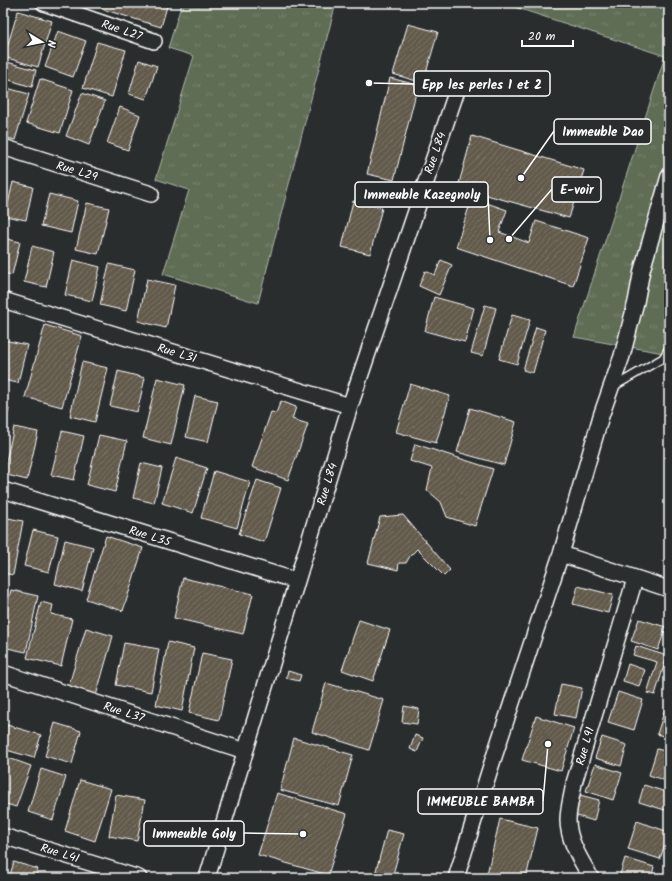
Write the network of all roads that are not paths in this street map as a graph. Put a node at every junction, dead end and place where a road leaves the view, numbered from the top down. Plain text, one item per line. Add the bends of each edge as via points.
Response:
1 (44, 3) edge
2 (154, 42) dead end
3 (456, 93) dead end
4 (3, 147) edge
5 (669, 176) edge
6 (151, 194) dead end
7 (3, 300) edge
8 (669, 348) edge
9 (611, 388) junction
10 (350, 406) junction
11 (3, 490) edge
12 (561, 554) junction
13 (635, 579) junction
14 (297, 581) junction
15 (669, 589) edge
16 (3, 673) edge
17 (245, 751) junction
18 (3, 836) edge
19 (139, 878) edge
20 (207, 878) edge
21 (456, 878) edge
22 (591, 878) edge

1 - 2 street, Rue L27
3 - 10 street, Rue L84
4 - 6 street, Rue L29
5 - 9 street via 642,270 622,356
7 - 10 street, Rue L31
8 - 9 lane via 663,358
9 - 12 street
10 - 14 street, Rue L84
11 - 14 street, Rue L35
12 - 13 street
12 - 21 street
13 - 15 street
13 - 22 street, Rue L91 via 574,783 570,805 570,837
14 - 17 street, Rue L84
16 - 17 street, Rue L37
17 - 20 street, Rue L84
18 - 19 street, Rue L41

